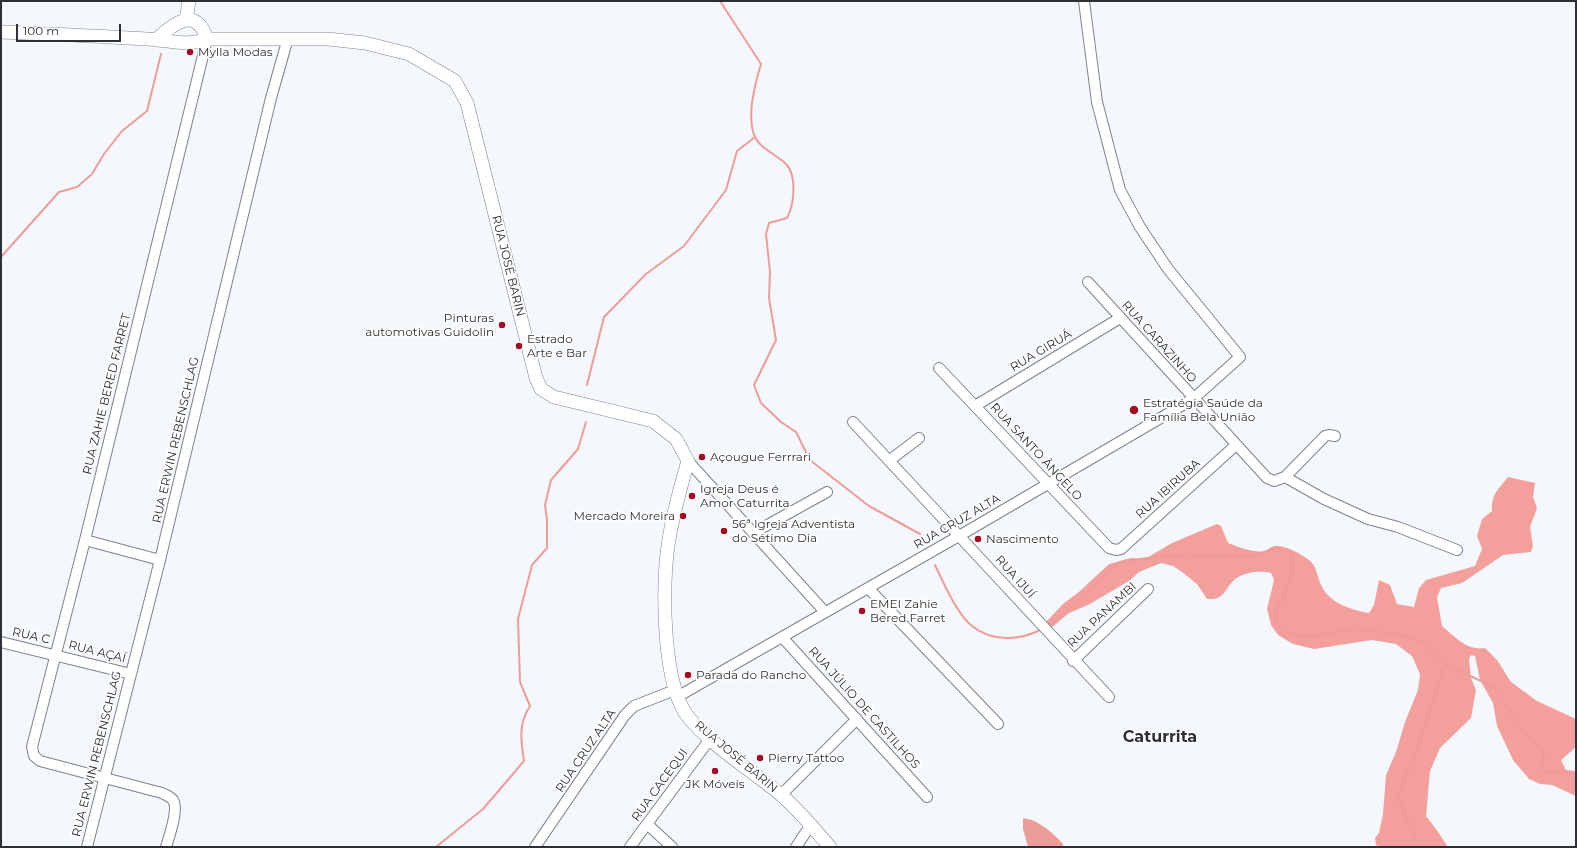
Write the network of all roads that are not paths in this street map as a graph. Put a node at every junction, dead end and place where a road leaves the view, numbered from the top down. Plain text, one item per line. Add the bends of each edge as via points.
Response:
1 (190, 1) edge
2 (1084, 1) edge
3 (186, 20) junction
4 (1, 32) edge
5 (288, 38) junction
6 (157, 39) junction
7 (207, 39) junction
8 (1088, 282) dead end
9 (1120, 318) junction
10 (939, 368) dead end
11 (1193, 399) junction
12 (975, 406) junction
13 (853, 422) dead end
14 (1335, 436) dead end
15 (919, 438) dead end
16 (1236, 445) junction
17 (890, 460) junction
18 (688, 461) junction
19 (1285, 477) junction
20 (1049, 484) junction
21 (827, 492) dead end
22 (753, 533) junction
23 (960, 536) junction
24 (85, 540) junction
25 (1116, 550) joint
26 (1457, 550) dead end
27 (160, 560) junction
28 (868, 588) junction
29 (1148, 589) dead end
30 (825, 612) junction
31 (782, 637) junction
32 (1, 642) edge
33 (56, 655) junction
34 (1073, 660) junction
35 (131, 674) junction
36 (676, 694) junction
37 (1109, 697) dead end
38 (857, 719) junction
39 (998, 724) dead end
40 (710, 739) junction
41 (105, 778) junction
42 (781, 795) junction
43 (927, 797) dead end
44 (647, 824) junction
45 (810, 826) junction
46 (87, 847) edge
47 (166, 847) edge
48 (535, 847) edge
49 (630, 847) edge
50 (672, 847) edge
51 (796, 847) edge
52 (830, 847) edge

1 - 3 main road
2 - 11 street, RUA CRUZ ALTA via 1097,102 1120,190 1140,227 1168,268 1240,357
3 - 6 main road via 170,26
3 - 7 main road via 194,21 204,28
4 - 6 main road, RUA JOSÉ BARIN
5 - 7 main road, RUA JOSÉ BARIN
5 - 18 main road, RUA JOSÉ BARIN via 328,38 365,43 410,54 455,81 467,103 536,378 541,389 554,397 653,421 676,439
5 - 27 street, RUA ERWIN REBENSCHLAG
6 - 7 main road, RUA JOSÉ BARIN via 185,43
7 - 24 street, RUA ZAHIE BERED FARRET
8 - 9 street, RUA CARAZINHO
9 - 11 street, RUA CARAZINHO
9 - 12 street, RUA GIRUÁ
10 - 12 street, RUA SANTO ÂNGELO
11 - 16 street, RUA CARAZINHO
11 - 20 street, RUA CRUZ ALTA
12 - 20 street, RUA SANTO ÂNGELO
13 - 17 street, RUA IJUÍ
14 - 19 street via 1325,436
15 - 17 street
16 - 19 street, RUA CARAZINHO via 1267,478 1274,481
16 - 25 street, RUA IBIRUBA via 1121,549
17 - 23 street, RUA IJUÍ
18 - 22 street
18 - 36 main road, RUA JOSÉ BARIN via 673,514 667,548 667,649
19 - 26 street via 1324,499 1368,519
20 - 23 street, RUA CRUZ ALTA
20 - 25 street, RUA SANTO ÂNGELO via 1109,548
21 - 22 street
22 - 30 street
23 - 28 street, RUA CRUZ ALTA
23 - 34 street, RUA IJUÍ
24 - 27 street
24 - 33 street, RUA ZAHIE BERED FARRET
27 - 35 street, RUA ERWIN REBENSCHLAG
28 - 30 street, RUA CRUZ ALTA
28 - 39 street
29 - 34 street, RUA PANAMBI
30 - 31 street, RUA CRUZ ALTA
31 - 36 street, RUA CRUZ ALTA
31 - 38 street, RUA JÚLIO DE CASTILHOS
32 - 33 street, RUA C
33 - 35 street, RUA AÇAÍ
33 - 41 street, RUA ZAHIE BERED FARRET via 32,747 34,756 40,761
34 - 37 street, RUA IJUÍ
35 - 41 street, RUA ERWIN REBENSCHLAG
36 - 40 main road, RUA JOSÉ BARIN via 688,718
36 - 48 street, RUA CRUZ ALTA via 634,706 625,715
38 - 42 street
38 - 43 street, RUA JÚLIO DE CASTILHOS
40 - 42 main road, RUA JOSÉ BARIN
40 - 44 street, RUA CACEQUI
41 - 46 street, RUA ERWIN REBENSCHLAG
41 - 47 street via 162,793 173,800 174,817
42 - 45 main road, RUA JOSÉ BARIN
44 - 49 street, RUA CACEQUI
44 - 50 street
45 - 51 street
45 - 52 main road, RUA JOSÉ BARIN

